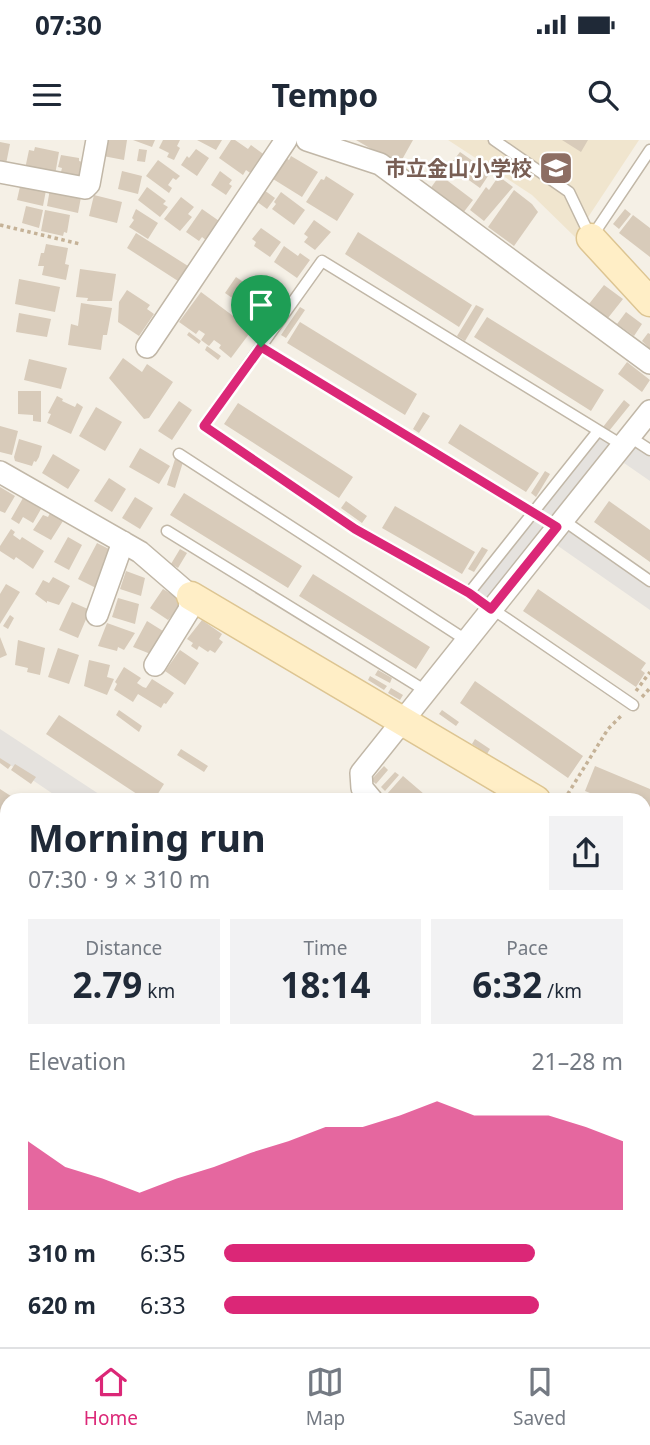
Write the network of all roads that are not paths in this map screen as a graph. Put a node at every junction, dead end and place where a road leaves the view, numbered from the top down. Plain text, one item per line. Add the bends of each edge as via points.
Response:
1 (97, 140) edge
2 (286, 140) edge
3 (307, 140) edge
4 (494, 140) edge
5 (650, 150) edge
6 (0, 172) edge
7 (591, 238) junction
8 (650, 302) edge
9 (147, 347) dead end
10 (261, 347) junction
11 (650, 363) edge
12 (650, 411) edge
13 (598, 431) junction
14 (626, 441) junction
15 (650, 450) edge
16 (179, 454) dead end
17 (0, 472) edge
18 (534, 513) junction
19 (560, 524) junction
20 (167, 530) dead end
21 (122, 542) junction
22 (650, 581) edge
23 (469, 593) junction
24 (191, 596) junction
25 (491, 609) junction
26 (97, 615) dead end
27 (466, 640) junction
28 (155, 664) dead end
29 (426, 691) junction
30 (633, 705) road end
31 (402, 721) junction
32 (366, 793) edge
33 (524, 793) edge

1 - 6 street via 85,188
2 - 9 street
3 - 11 street via 380,164
4 - 7 lane via 569,192
5 - 7 lane
7 - 8 street
10 - 13 lane via 322,261
10 - 18 lane
10 - 23 lane via 204,426 355,529
12 - 14 street
13 - 14 lane
13 - 18 lane
14 - 15 lane
14 - 19 street
16 - 27 lane
17 - 21 street
18 - 19 lane
18 - 23 lane
19 - 22 lane
19 - 25 street
20 - 29 lane
21 - 24 street
21 - 26 street
23 - 25 lane
24 - 28 street via 188,610
24 - 31 street
25 - 27 street
25 - 30 lane
27 - 29 street
29 - 31 street
31 - 32 street via 361,773
31 - 33 street

